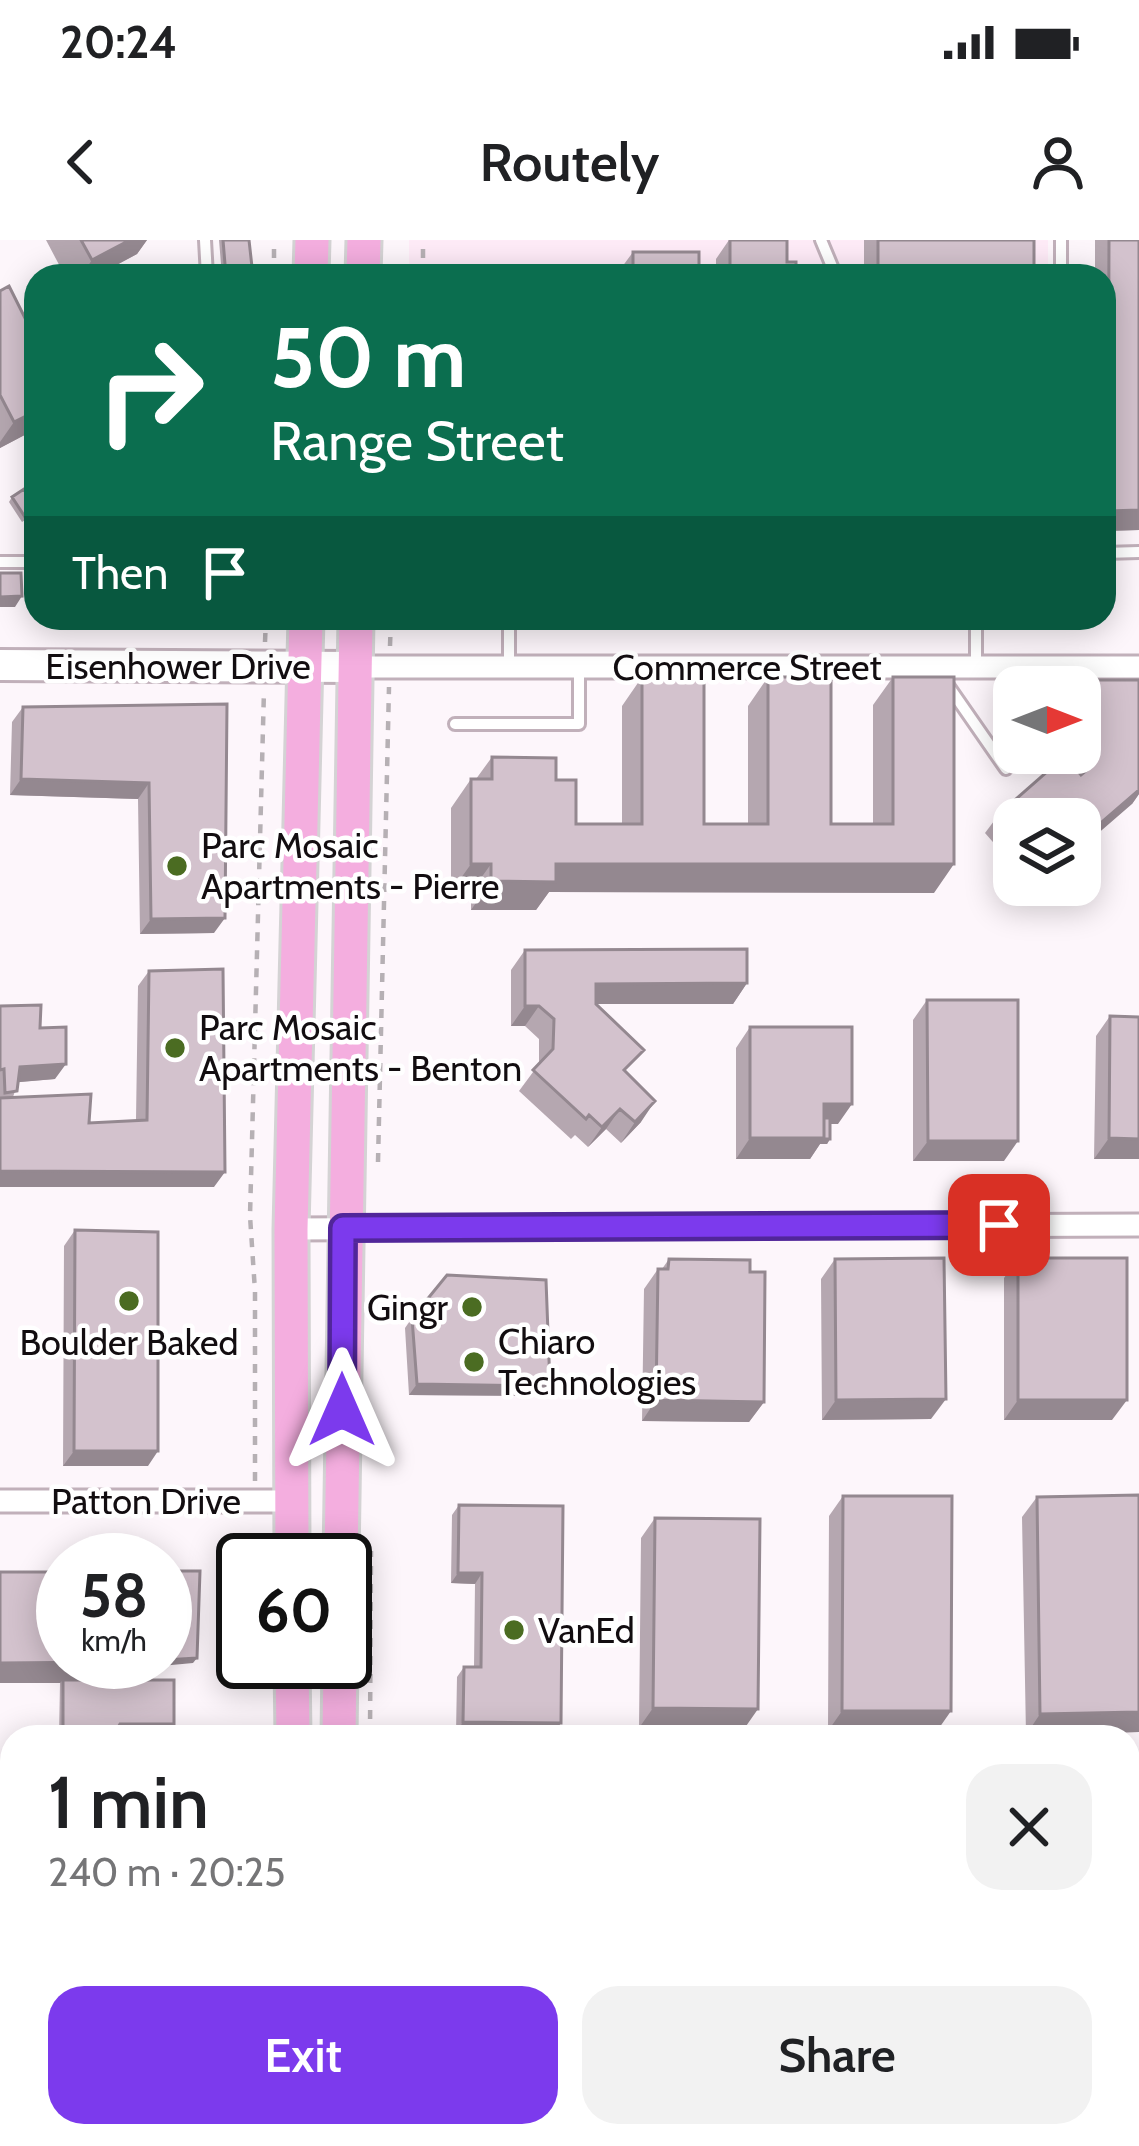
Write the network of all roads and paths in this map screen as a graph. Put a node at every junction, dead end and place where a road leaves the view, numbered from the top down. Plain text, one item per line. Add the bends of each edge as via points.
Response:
1 (306, 630) edge
2 (356, 630) edge
3 (391, 630) edge
4 (508, 630) edge
5 (976, 630) edge
6 (263, 664) junction
7 (0, 665) edge
8 (304, 666) junction
9 (355, 667) junction
10 (389, 667) junction
11 (509, 667) junction
12 (579, 667) junction
13 (935, 667) junction
14 (976, 667) junction
15 (1139, 667) edge
16 (455, 724) dead end
17 (993, 751) edge
18 (377, 1171) dead end
19 (1139, 1225) edge
20 (343, 1228) junction
21 (291, 1229) junction
22 (0, 1501) edge
23 (255, 1501) junction
24 (291, 1501) junction
25 (292, 1533) edge
26 (355, 1533) edge
27 (292, 1689) edge
28 (340, 1689) edge
29 (366, 1689) edge
30 (293, 1725) edge
31 (340, 1725) edge
32 (369, 1725) edge

1 - 8 main road
2 - 9 main road
3 - 10 path
4 - 11 lane
5 - 14 lane
6 - 7 street, Eisenhower Drive
6 - 8 street, Eisenhower Drive
6 - 23 path via 250,1216
8 - 9 street, Eisenhower Drive
8 - 21 main road
9 - 10 street, Commerce Street
9 - 20 main road
10 - 11 street, Commerce Street
10 - 18 path
11 - 12 street, Commerce Street
12 - 13 street, Commerce Street
12 - 16 lane via 579,724
13 - 14 street, Commerce Street
13 - 17 lane
14 - 15 street, Commerce Street
19 - 20 street
20 - 21 street
20 - 26 main road
21 - 24 main road
22 - 23 street, Patton Drive
23 - 24 street, Patton Drive
24 - 25 main road
27 - 30 main road
28 - 31 main road
29 - 32 path

